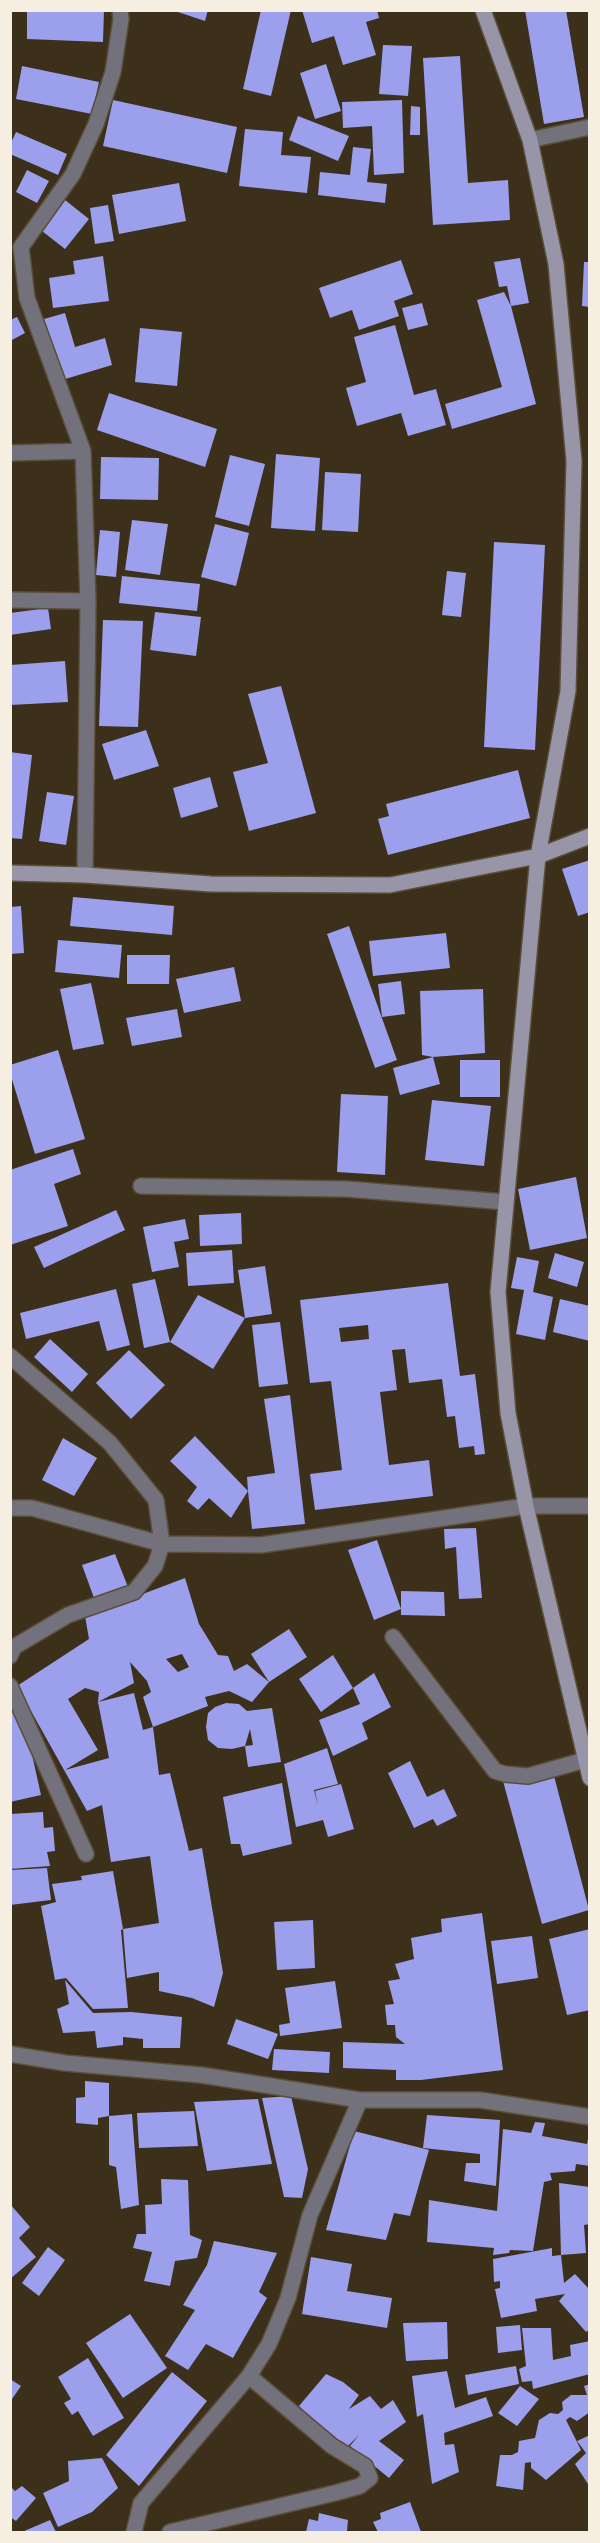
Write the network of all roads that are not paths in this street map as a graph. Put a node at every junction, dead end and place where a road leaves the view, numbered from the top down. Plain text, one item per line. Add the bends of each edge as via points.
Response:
1 (120, 10) edge
2 (483, 10) edge
3 (590, 127) edge
4 (530, 140) junction
5 (16, 247) edge
6 (83, 451) junction
7 (10, 453) edge
8 (10, 600) edge
9 (88, 601) junction
10 (590, 836) edge
11 (538, 856) junction
12 (10, 873) edge
13 (85, 875) junction
14 (141, 1186) dead end
15 (505, 1202) junction
16 (10, 1356) edge
17 (526, 1506) junction
18 (590, 1506) edge
19 (10, 1508) edge
20 (162, 1544) junction
21 (393, 1636) dead end
22 (10, 1656) edge
23 (10, 1686) edge
24 (585, 1760) junction
25 (590, 1778) edge
26 (86, 1854) dead end
27 (10, 2054) edge
28 (360, 2100) junction
29 (590, 2117) edge
30 (249, 2376) junction
31 (134, 2532) edge
32 (170, 2532) edge

1 - 5 street via 113,72 96,124 73,174
2 - 4 street
3 - 4 street
4 - 11 street via 556,264 574,461 568,691
5 - 6 street via 27,298
6 - 7 street
6 - 9 street
8 - 9 street
9 - 13 street
10 - 11 street
11 - 13 street via 390,885 211,884
11 - 15 street
12 - 13 street
14 - 15 street via 347,1189
15 - 17 street via 498,1292 508,1413
16 - 20 street via 110,1443 150,1492 156,1500
17 - 18 street
17 - 20 street via 261,1545
17 - 24 street
19 - 20 street via 32,1508
20 - 22 street via 155,1566 134,1592 68,1615 14,1647
21 - 24 street via 495,1771 528,1776
23 - 26 street
24 - 25 street
27 - 28 street via 201,2075
28 - 29 street via 480,2100
28 - 30 street via 310,2215 288,2298 269,2344
30 - 31 street via 141,2503
30 - 32 street via 332,2446 365,2466 370,2478 360,2486 335,2493

